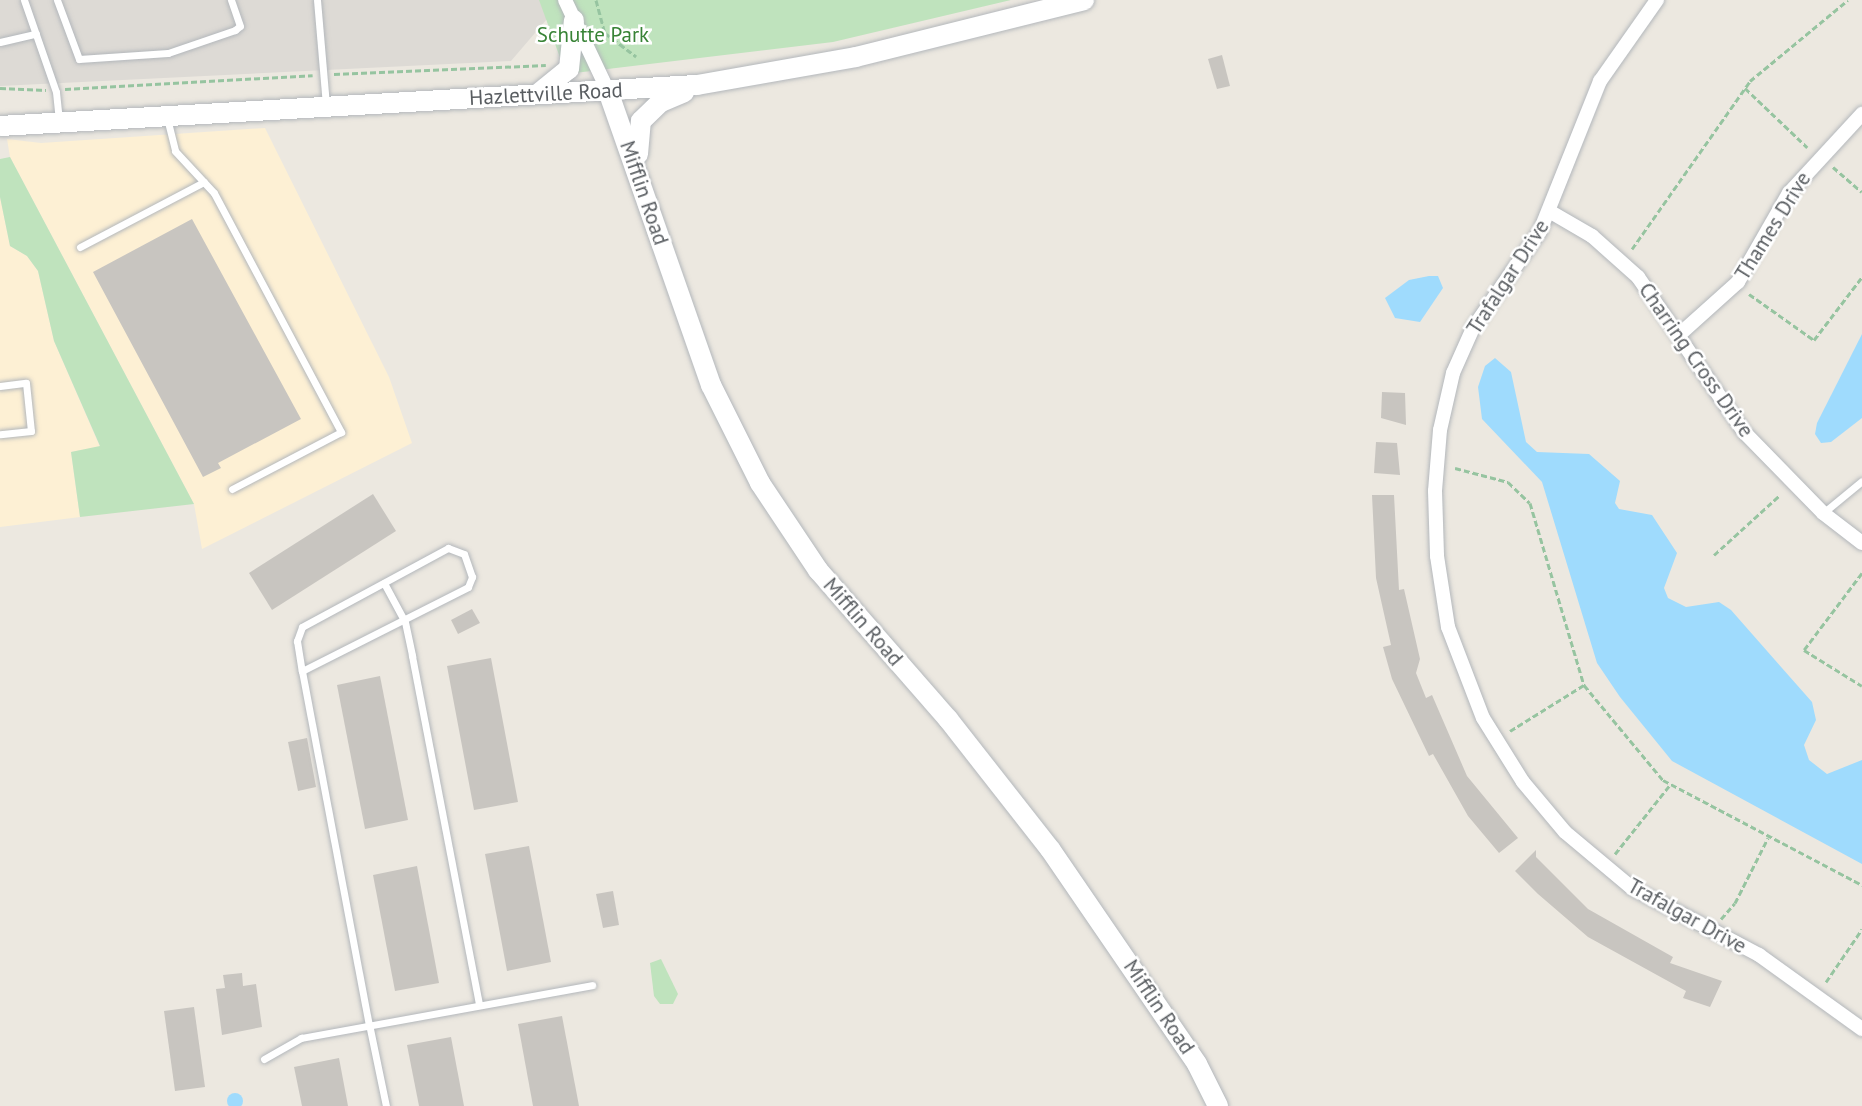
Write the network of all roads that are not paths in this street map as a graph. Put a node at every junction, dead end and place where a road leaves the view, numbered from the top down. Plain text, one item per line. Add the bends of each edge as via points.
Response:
1 (24, 0) edge
2 (57, 0) edge
3 (231, 0) edge
4 (317, 0) edge
5 (565, 0) edge
6 (1084, 0) edge
7 (1657, 0) edge
8 (574, 20) junction
9 (36, 34) junction
10 (0, 42) edge
11 (706, 84) junction
12 (608, 91) junction
13 (534, 95) junction
14 (326, 104) junction
15 (1862, 114) edge
16 (167, 115) junction
17 (59, 122) junction
18 (0, 126) edge
19 (640, 181) junction
20 (204, 182) junction
21 (1550, 211) junction
22 (80, 247) dead end
23 (1680, 334) junction
24 (0, 386) edge
25 (0, 434) edge
26 (1862, 481) edge
27 (232, 489) dead end
28 (1822, 513) junction
29 (1862, 543) edge
30 (384, 583) junction
31 (405, 622) junction
32 (302, 671) junction
33 (592, 985) dead end
34 (479, 1004) junction
35 (369, 1024) junction
36 (1862, 1029) edge
37 (264, 1059) dead end
38 (1218, 1104) edge
39 (386, 1106) edge

1 - 9 lane
2 - 3 lane via 79,59 168,53 235,30 240,26
4 - 14 lane
5 - 8 street
6 - 11 main road, Hazlettville Road via 856,57
7 - 21 street, Trafalgar Drive via 1600,81
8 - 12 street
8 - 13 main road via 570,67 557,83
9 - 10 lane
9 - 17 lane via 55,89
11 - 12 main road, Hazlettville Road
11 - 19 main road via 661,102 641,121 636,139
12 - 13 main road, Hazlettville Road
12 - 19 main road, Mifflin Road
13 - 14 main road, Hazlettville Road
14 - 16 main road, Hazlettville Road
15 - 23 street, Thames Drive via 1789,193 1738,282
16 - 17 main road, Hazlettville Road
16 - 20 lane via 175,151
17 - 18 main road, Hazlettville Road
19 - 38 main road, Mifflin Road via 711,385 775,507 818,570 948,719 1050,849 1197,1064
20 - 22 lane
20 - 27 lane via 341,432
21 - 23 street, Charring Cross Drive via 1617,255 1660,301
21 - 36 street, Trafalgar Drive via 1473,328 1446,399 1435,523 1441,589 1458,661 1504,754 1543,808 1584,850 1632,888 1788,974
23 - 28 street, Charring Cross Drive via 1745,434
24 - 25 lane via 26,383 31,431
26 - 28 lane
28 - 29 street, Charring Cross Drive
30 - 31 lane
30 - 31 lane via 448,548 464,554 471,564 468,587
30 - 32 lane via 302,627 297,641
31 - 32 lane
31 - 34 lane
32 - 35 lane
33 - 34 lane
34 - 35 lane
35 - 37 lane via 301,1038
35 - 39 lane

